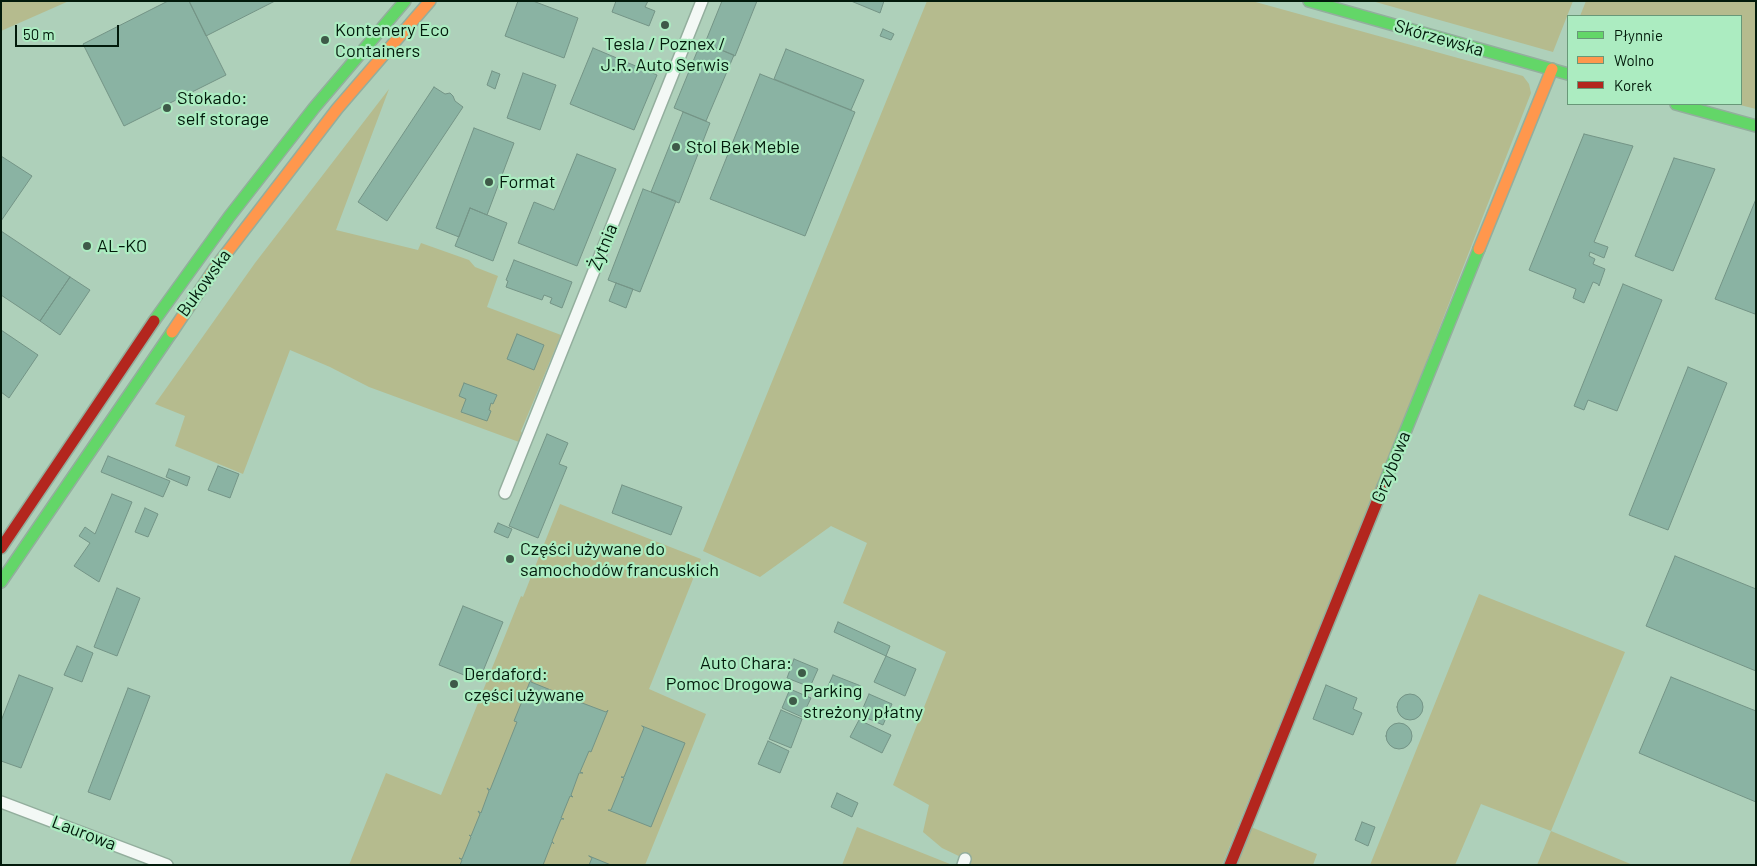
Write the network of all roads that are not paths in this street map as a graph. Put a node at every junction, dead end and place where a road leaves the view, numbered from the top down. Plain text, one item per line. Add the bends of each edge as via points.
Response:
1 (405, 1) edge
2 (430, 1) edge
3 (702, 1) edge
4 (1309, 1) edge
5 (1552, 69) junction
6 (1567, 74) edge
7 (1680, 105) edge
8 (1756, 126) edge
9 (505, 493) dead end
10 (1, 548) edge
11 (1, 582) edge
12 (1, 802) edge
13 (167, 865) edge
14 (1230, 865) edge

1 - 10 main road, Bukowska via 314,108 229,217 148,330
2 - 11 main road, Bukowska via 337,109 230,247
3 - 9 street, Żytnia
4 - 5 main road, Skórzewska
5 - 6 main road, Skórzewska
5 - 14 main road, Grzybowa
7 - 8 main road
12 - 13 street, Laurowa

